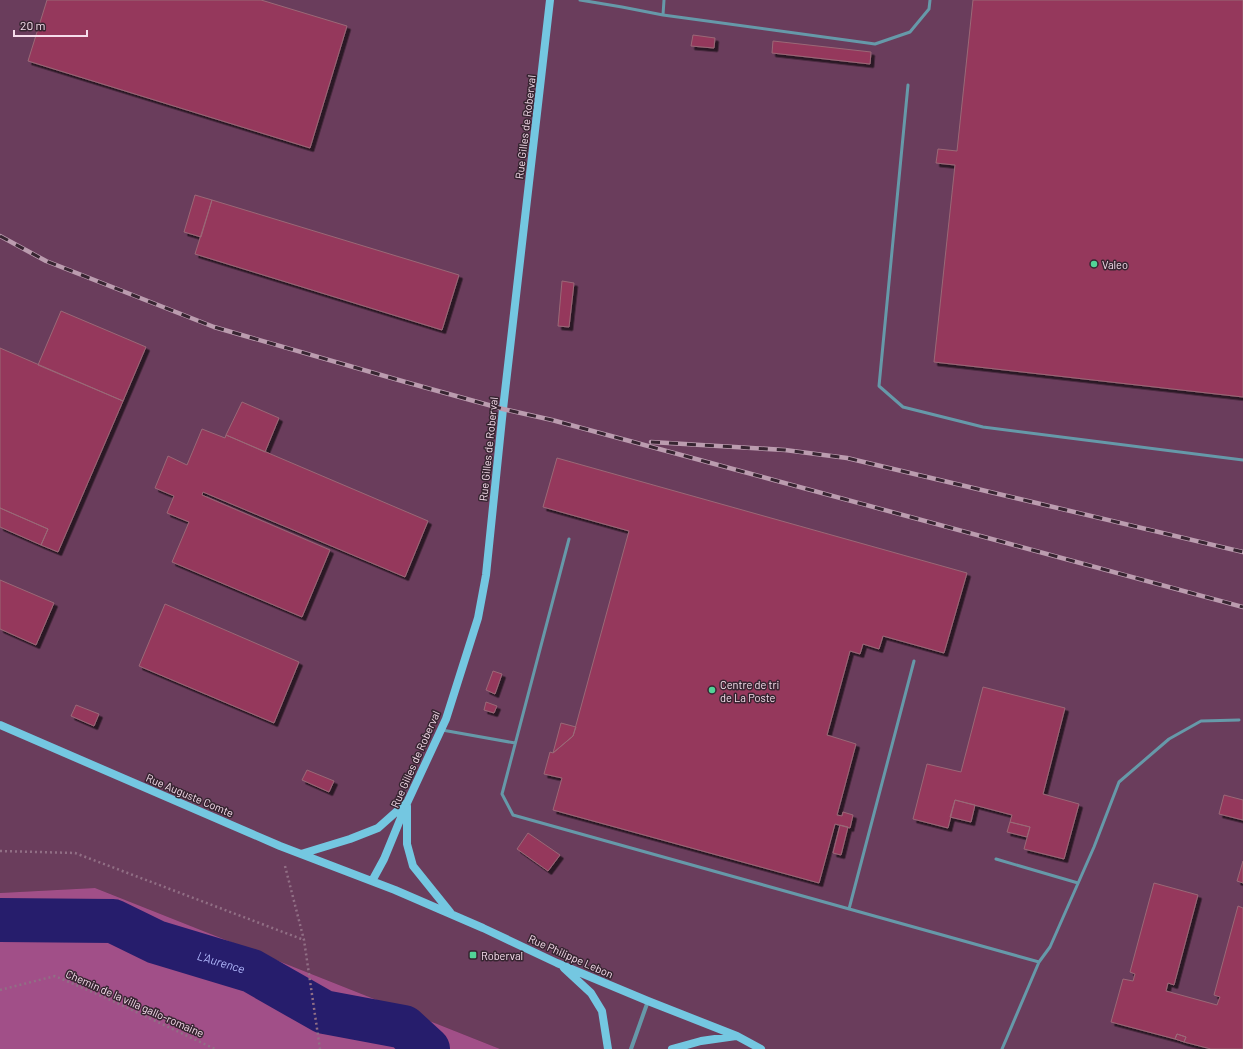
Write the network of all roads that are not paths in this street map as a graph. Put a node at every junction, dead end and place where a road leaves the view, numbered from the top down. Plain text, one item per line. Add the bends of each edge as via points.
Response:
1 (550, 0) edge
2 (580, 0) edge
3 (664, 0) edge
4 (930, 0) edge
5 (663, 15) junction
6 (908, 85) dead end
7 (1243, 460) edge
8 (569, 539) dead end
9 (914, 661) dead end
10 (1239, 720) dead end
11 (0, 725) edge
12 (441, 730) junction
13 (515, 744) junction
14 (407, 802) junction
15 (301, 854) junction
16 (996, 859) dead end
17 (372, 881) junction
18 (1078, 883) junction
19 (849, 908) junction
20 (452, 915) junction
21 (1040, 962) junction
22 (557, 963) junction
23 (648, 1001) junction
24 (737, 1036) junction
25 (608, 1049) edge
26 (631, 1049) edge
27 (672, 1049) edge
28 (761, 1049) edge
29 (1002, 1049) edge

1 - 12 street, Rue Gilles de Roberval via 486,575 478,618
2 - 5 lane
3 - 5 lane
4 - 5 lane via 929,9 910,32 876,44
6 - 7 lane via 879,386 903,407 982,427
8 - 13 lane
9 - 19 lane
10 - 18 lane via 1201,721 1169,739 1119,782
11 - 15 street, Rue Auguste Comte
12 - 13 lane
12 - 14 street, Rue Gilles de Roberval
13 - 19 lane via 502,794 513,815
14 - 15 street via 378,828
14 - 17 street, Rue Gilles de Roberval via 384,859
14 - 20 street via 407,844 413,866
15 - 17 street, Rue Auguste Comte
16 - 18 lane
17 - 20 street, Rue Philippe Lebon
18 - 21 lane via 1050,947
19 - 21 lane
20 - 22 street, Rue Philippe Lebon
21 - 29 lane
22 - 23 street, Rue Philippe Lebon
22 - 25 street via 591,993 602,1011
23 - 24 street, Rue Philippe Lebon
23 - 26 street
24 - 27 street via 701,1041
24 - 28 street, Rue Philippe Lebon

